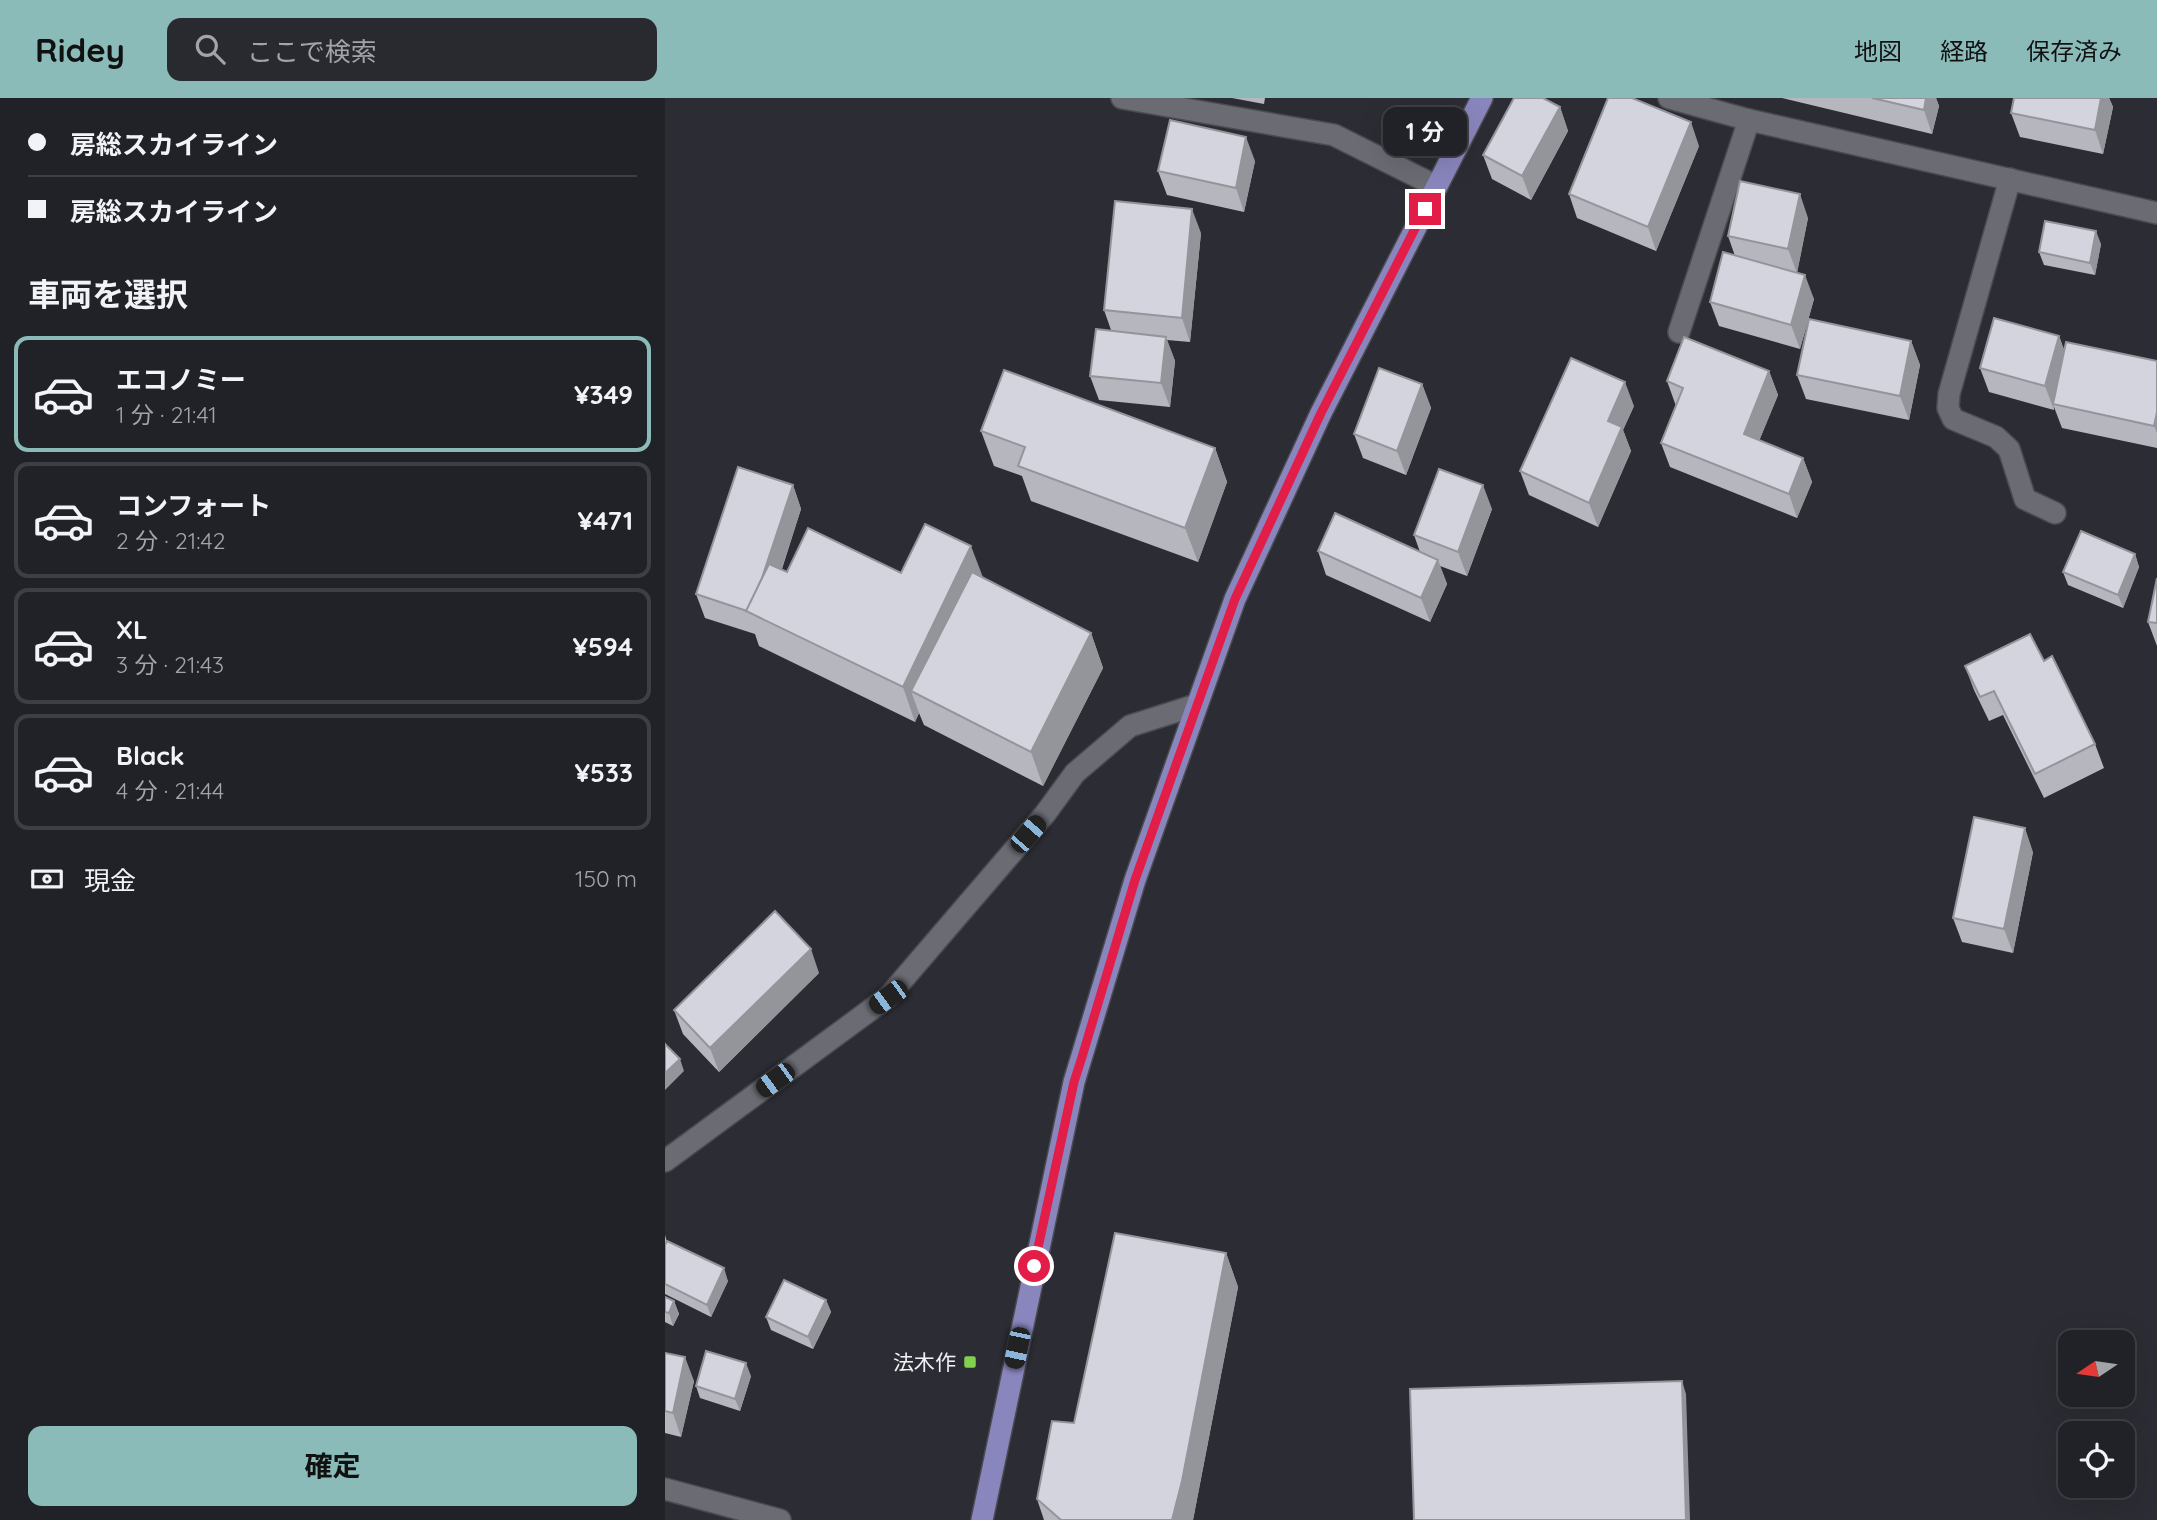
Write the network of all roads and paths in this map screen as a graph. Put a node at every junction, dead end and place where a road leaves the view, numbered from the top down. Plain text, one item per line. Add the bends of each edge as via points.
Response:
1 (1122, 98) edge
2 (1482, 98) edge
3 (1669, 98) edge
4 (1749, 120) junction
5 (2010, 179) junction
6 (1436, 186) junction
7 (2157, 213) edge
8 (1679, 332) dead end
9 (2055, 513) dead end
10 (1196, 705) junction
11 (665, 1161) edge
12 (665, 1489) edge
13 (780, 1520) edge
14 (982, 1520) edge

1 - 6 street via 1334,135
2 - 6 main road
3 - 4 street
4 - 5 street
4 - 8 street
5 - 7 street
5 - 9 street via 1948,408 1953,419 1996,437 2009,449 2025,499
6 - 10 main road via 1321,413 1235,599
10 - 11 street via 1130,726 1075,773 888,997
10 - 14 main road via 1135,880 1074,1082
12 - 13 street

